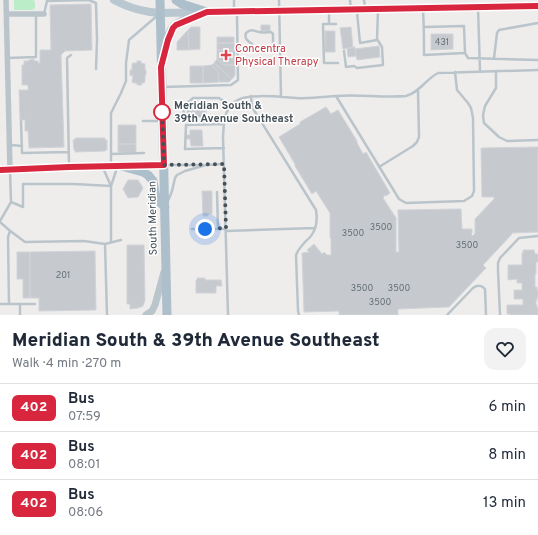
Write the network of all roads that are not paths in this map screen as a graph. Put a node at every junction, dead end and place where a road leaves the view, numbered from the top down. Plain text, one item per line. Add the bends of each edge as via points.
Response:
1 (6, 0) edge
2 (55, 0) edge
3 (114, 0) edge
4 (160, 0) edge
5 (176, 0) edge
6 (234, 0) edge
7 (279, 0) edge
8 (350, 0) edge
9 (364, 0) edge
10 (457, 4) edge
11 (538, 6) edge
12 (478, 7) junction
13 (423, 8) junction
14 (358, 9) junction
15 (378, 9) junction
16 (329, 10) junction
17 (278, 11) junction
18 (207, 12) junction
19 (160, 13) junction
20 (7, 14) junction
21 (36, 14) junction
22 (44, 14) joint
23 (236, 14) junction
24 (538, 23) edge
25 (329, 24) junction
26 (336, 24) dead end
27 (424, 27) junction
28 (377, 39) junction
29 (273, 43) dead end
30 (252, 44) dead end
31 (344, 51) dead end
32 (466, 54) junction
33 (70, 55) dead end
34 (8, 58) junction
35 (480, 58) junction
36 (494, 58) junction
37 (538, 60) edge
38 (338, 63) dead end
39 (161, 67) junction
40 (96, 69) dead end
41 (538, 70) edge
42 (496, 71) junction
43 (456, 72) junction
44 (480, 72) junction
45 (162, 87) junction
46 (418, 90) junction
47 (251, 96) junction
48 (336, 96) junction
49 (281, 97) junction
50 (231, 106) junction
51 (225, 116) junction
52 (21, 121) dead end
53 (143, 121) dead end
54 (163, 121) junction
55 (224, 124) junction
56 (538, 140) edge
57 (9, 145) junction
58 (22, 146) junction
59 (224, 148) junction
60 (68, 152) junction
61 (144, 153) dead end
62 (111, 154) junction
63 (206, 164) junction
64 (224, 164) junction
65 (164, 165) junction
66 (113, 166) junction
67 (379, 166) junction
68 (69, 167) junction
69 (0, 170) edge
70 (10, 170) junction
71 (111, 186) junction
72 (217, 192) dead end
73 (11, 202) junction
74 (165, 207) junction
75 (0, 222) edge
76 (316, 228) junction
77 (192, 229) dead end
78 (218, 229) junction
79 (226, 230) junction
80 (10, 231) junction
81 (538, 236) edge
82 (121, 240) dead end
83 (111, 242) junction
84 (106, 244) junction
85 (166, 266) junction
86 (0, 304) edge
87 (10, 304) junction
88 (20, 304) junction
89 (35, 304) dead end
90 (20, 315) edge
91 (107, 315) edge
92 (146, 315) edge
93 (167, 315) edge
94 (228, 315) edge
95 (299, 315) edge
96 (447, 315) edge
97 (486, 315) edge
98 (500, 315) edge

1 - 20 street
2 - 22 lane via 47,1
2 - 40 lane via 96,2
3 - 19 main road via 142,11
4 - 19 main road, South Meridian
5 - 18 main road
6 - 23 lane
7 - 17 lane
8 - 14 lane
9 - 14 lane
10 - 12 main road
10 - 13 main road
11 - 12 main road
12 - 35 lane
13 - 15 main road
13 - 27 lane
14 - 15 main road
14 - 16 main road
14 - 28 lane via 360,43
15 - 28 lane
16 - 17 main road
16 - 25 lane
17 - 23 main road
17 - 49 lane
18 - 19 main road
18 - 23 main road
18 - 39 main road via 182,21 173,28
19 - 39 main road, South Meridian
19 - 62 lane via 129,40 126,80 111,113
20 - 21 street
20 - 34 street
21 - 22 street
21 - 34 lane via 36,57
23 - 45 lane via 238,80 231,85
24 - 36 lane via 499,30
25 - 26 lane
25 - 38 lane via 323,24 324,63
27 - 32 lane via 464,26
27 - 32 lane via 424,55
28 - 31 lane via 382,47 383,64 346,67
29 - 30 lane via 272,33 249,30 246,37
32 - 35 lane via 468,58
33 - 60 lane via 67,58
34 - 57 street
35 - 36 lane
35 - 44 lane
36 - 37 lane
39 - 45 main road, South Meridian
41 - 42 lane
42 - 44 lane
42 - 56 lane via 496,88 485,106 484,123 507,141
43 - 44 lane
43 - 46 lane via 438,73
43 - 67 lane via 457,90 471,108 473,118 472,196 462,202 406,203 399,199
45 - 54 main road, South Meridian
46 - 48 lane via 406,96
46 - 67 lane via 417,142
47 - 49 lane
47 - 50 lane via 242,98
47 - 76 lane via 252,107 316,210
48 - 49 lane
48 - 67 lane
50 - 51 lane
50 - 51 lane via 219,98 193,98 184,107 184,114 189,116
51 - 55 lane
52 - 58 lane
53 - 54 lane
54 - 65 main road, South Meridian
55 - 59 lane
55 - 59 lane via 186,125 185,149
57 - 58 lane
57 - 70 street
58 - 60 lane via 22,153
59 - 64 lane
60 - 68 lane
61 - 62 lane
62 - 66 lane
63 - 64 lane
63 - 65 lane
63 - 74 lane via 177,175
64 - 79 lane
65 - 66 main road
65 - 74 main road, South Meridian
66 - 68 main road
66 - 71 lane
66 - 71 lane
66 - 74 main road via 148,175 153,181 156,199
68 - 70 main road
69 - 70 main road
70 - 73 lane
71 - 73 lane via 23,184 23,206
71 - 83 lane
72 - 78 lane
73 - 75 lane
74 - 85 main road, South Meridian
75 - 80 lane
76 - 79 lane
76 - 95 lane via 297,250 296,255
77 - 78 lane
78 - 79 lane
79 - 94 lane
80 - 84 lane via 25,242 84,241
80 - 87 lane
81 - 98 lane via 519,238 500,258
82 - 83 lane
83 - 84 lane
84 - 91 lane
85 - 92 street via 155,305
85 - 93 main road, South Meridian
86 - 87 lane
87 - 88 lane
88 - 89 lane
88 - 90 lane
96 - 97 lane via 473,288 480,285 485,289

